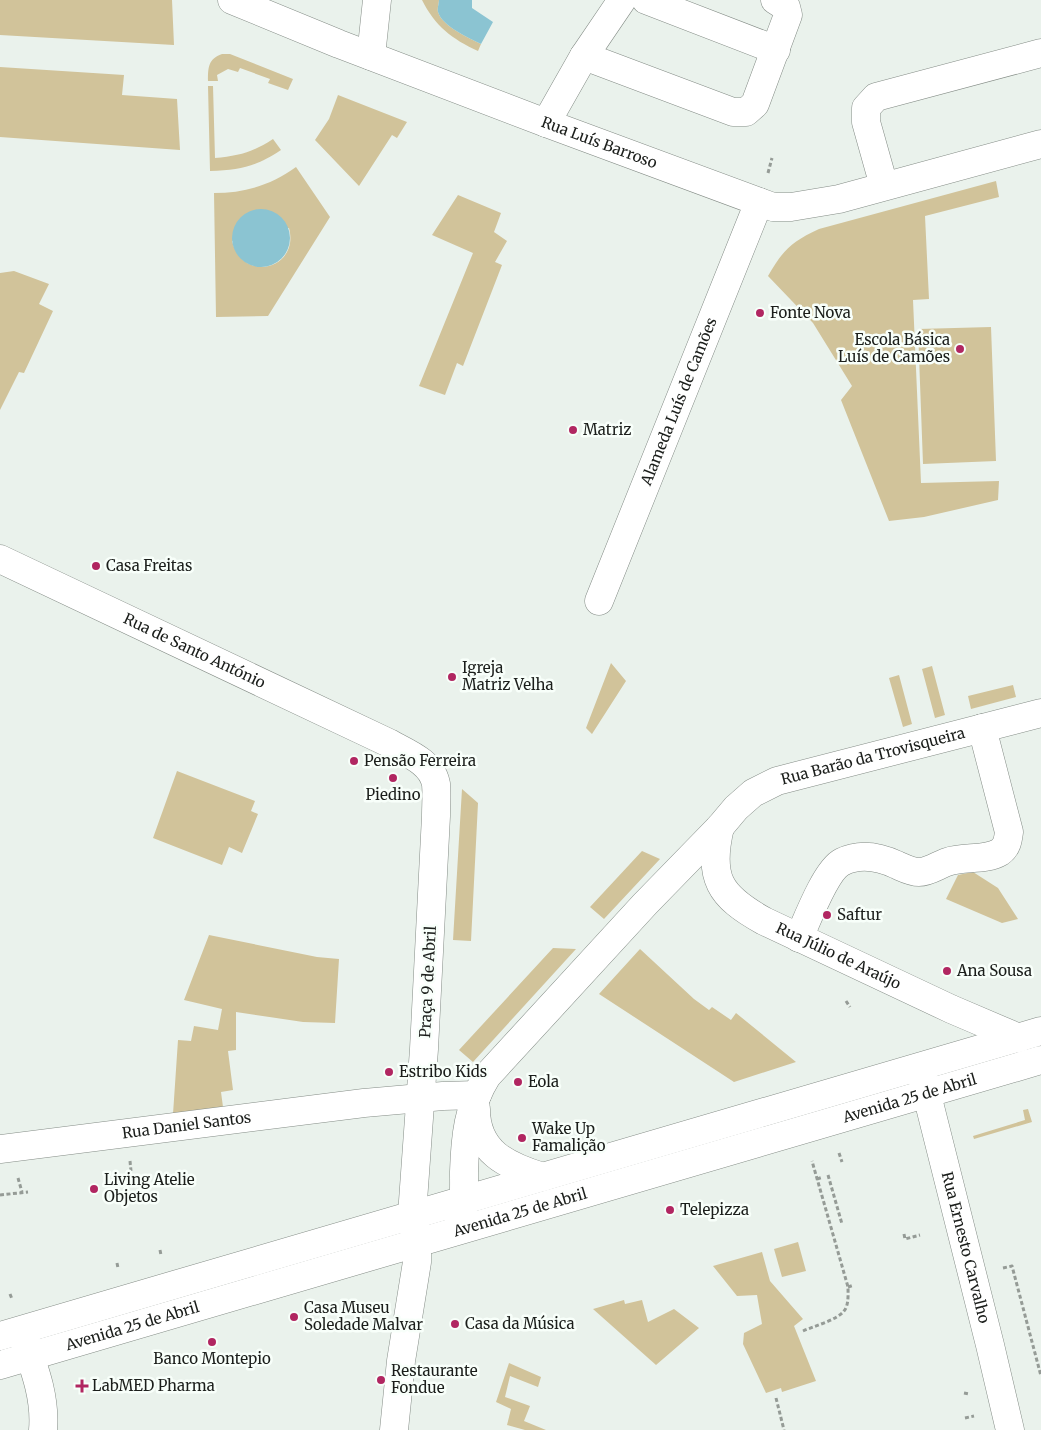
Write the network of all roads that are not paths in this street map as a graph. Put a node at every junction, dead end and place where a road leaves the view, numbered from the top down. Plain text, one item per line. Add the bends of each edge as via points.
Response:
1 (232, 0) edge
2 (377, 0) edge
3 (622, 0) edge
4 (646, 0) edge
5 (775, 0) edge
6 (776, 50) junction
7 (1041, 53) edge
8 (371, 56) junction
9 (584, 56) junction
10 (546, 123) junction
11 (1041, 144) edge
12 (884, 186) junction
13 (759, 202) junction
14 (0, 559) edge
15 (599, 600) dead end
16 (1041, 713) edge
17 (982, 728) junction
18 (389, 743) joint
19 (720, 827) junction
20 (799, 938) junction
21 (1030, 1035) edge
22 (1041, 1060) edge
23 (920, 1067) junction
24 (927, 1094) junction
25 (477, 1096) junction
26 (420, 1098) junction
27 (372, 1102) junction
28 (0, 1149) edge
29 (417, 1149) junction
30 (543, 1177) junction
31 (464, 1200) junction
32 (412, 1215) junction
33 (451, 1233) junction
34 (417, 1242) junction
35 (11, 1333) edge
36 (31, 1356) junction
37 (0, 1365) edge
38 (43, 1430) edge
39 (394, 1430) edge
40 (1010, 1430) edge

1 - 8 street, Rua Luís Barroso
2 - 8 street
3 - 9 street
4 - 6 street
5 - 6 street via 786,7 788,15
6 - 9 street via 755,104 746,112 733,112
7 - 12 street via 876,97 866,108 866,122
8 - 10 street, Rua Luís Barroso
9 - 10 street
10 - 13 street, Rua Luís Barroso
11 - 12 street, Rua Luís Barroso
12 - 13 street, Rua Luís Barroso via 839,199 791,207 773,207
13 - 15 street, Alameda Luís de Camões
14 - 18 street, Rua de Santo António
16 - 17 street, Rua Barão da Trovisqueira
17 - 19 street, Rua Barão da Trovisqueira via 777,781 753,793
17 - 20 street via 1009,832 1008,842 1001,851 965,857 918,872 879,857 865,856 840,862 829,874
18 - 26 street, Praça 9 de Abril via 424,764 436,784
19 - 20 street, Rua Júlio de Araújo via 715,863 720,883 730,898 744,910
19 - 25 street via 493,1069
20 - 21 street, Rua Júlio de Araújo via 951,1010
21 - 23 street, Avenida 25 de Abril
22 - 24 street, Avenida 25 de Abril
23 - 24 street, Rua Ernesto Carvalho
23 - 30 street, Avenida 25 de Abril
24 - 33 street, Avenida 25 de Abril
24 - 40 street, Rua Ernesto Carvalho
25 - 26 street, Rua Daniel Santos
25 - 30 street via 478,1129 484,1143 513,1166
25 - 31 street via 466,1137
26 - 27 street, Rua Daniel Santos
26 - 29 street, Praça 9 de Abril
27 - 28 street, Rua Daniel Santos
27 - 29 street via 400,1118
29 - 32 street, Praça 9 de Abril
30 - 31 street, Avenida 25 de Abril
31 - 32 street, Avenida 25 de Abril
31 - 33 street via 459,1224
32 - 34 street, Praça 9 de Abril
32 - 35 street, Avenida 25 de Abril
33 - 34 street, Avenida 25 de Abril
34 - 36 street, Avenida 25 de Abril
34 - 39 street, Praça 9 de Abril
35 - 36 street
36 - 37 street, Avenida 25 de Abril
36 - 38 street via 44,1404

